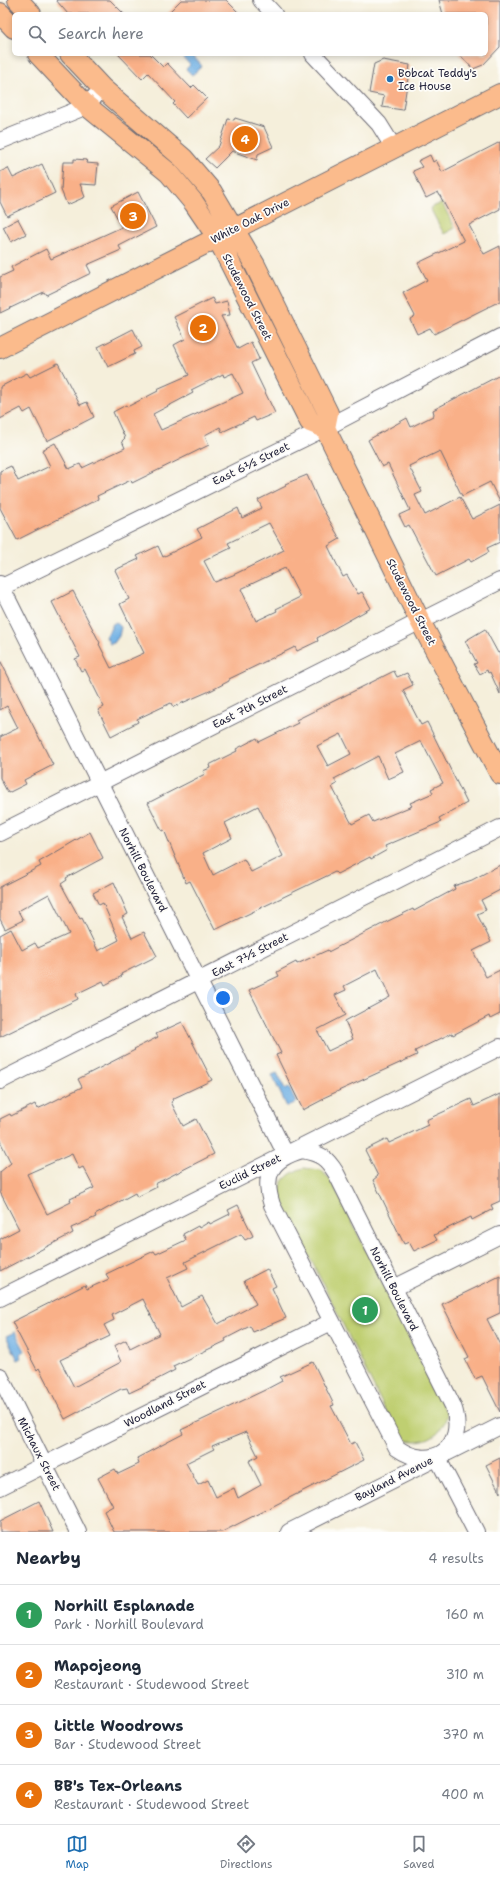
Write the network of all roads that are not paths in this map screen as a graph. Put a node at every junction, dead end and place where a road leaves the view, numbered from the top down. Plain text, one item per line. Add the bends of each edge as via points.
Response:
1 (18, 0) edge
2 (261, 0) edge
3 (29, 12) edge
4 (272, 12) edge
5 (0, 13) edge
6 (12, 26) edge
7 (40, 56) edge
8 (72, 56) edge
9 (315, 56) edge
10 (102, 88) junction
11 (500, 94) edge
12 (87, 106) junction
13 (0, 141) edge
14 (394, 148) junction
15 (226, 233) junction
16 (500, 337) edge
17 (0, 348) edge
18 (325, 428) junction
19 (500, 581) edge
20 (1, 587) edge
21 (420, 622) junction
22 (500, 774) edge
23 (99, 783) junction
24 (500, 828) edge
25 (0, 833) edge
26 (199, 981) junction
27 (500, 1047) edge
28 (0, 1081) edge
29 (286, 1154) junction
30 (500, 1235) edge
31 (394, 1288) junction
32 (0, 1298) edge
33 (331, 1322) junction
34 (0, 1376) edge
35 (500, 1426) edge
36 (437, 1457) junction
37 (44, 1465) junction
38 (0, 1487) edge
39 (78, 1532) edge
40 (289, 1532) edge
41 (476, 1532) edge

1 - 3 main road
2 - 4 street
5 - 6 main road
7 - 12 main road, Studewood Street
8 - 10 main road, Studewood Street
9 - 14 street via 379,124
10 - 12 street
10 - 15 main road, Studewood Street via 183,158 211,190
11 - 14 main road, White Oak Drive
12 - 13 street
12 - 15 main road, Studewood Street via 169,173 194,203
14 - 15 main road, White Oak Drive
15 - 17 main road, White Oak Drive
15 - 18 main road, Studewood Street via 310,422
16 - 18 street, East 6½ Street
18 - 20 street, East 6½ Street
18 - 21 main road, Studewood Street
19 - 21 street, East 7th Street
20 - 23 street, Norhill Boulevard
21 - 22 main road, Studewood Street
21 - 23 street, East 7th Street
23 - 25 street, East 7th Street
23 - 26 street, Norhill Boulevard
24 - 26 street, East 7½ Street
26 - 28 street, East 7½ Street
26 - 29 street, Norhill Boulevard
27 - 29 street, Euclid Street
29 - 31 street, Norhill Boulevard via 302,1150 318,1154 329,1162
29 - 32 street, Euclid Street
29 - 33 street via 274,1166 268,1178 267,1190 272,1205
30 - 31 street
31 - 36 street, Norhill Boulevard via 457,1418 457,1430 449,1447
33 - 36 street via 397,1448 407,1455 424,1459
33 - 37 street, Woodland Street
34 - 37 street, Michaux Street
35 - 36 street, Bayland Avenue
36 - 40 street, Bayland Avenue
36 - 41 street
37 - 38 street, Woodland Street
37 - 39 street, Michaux Street

